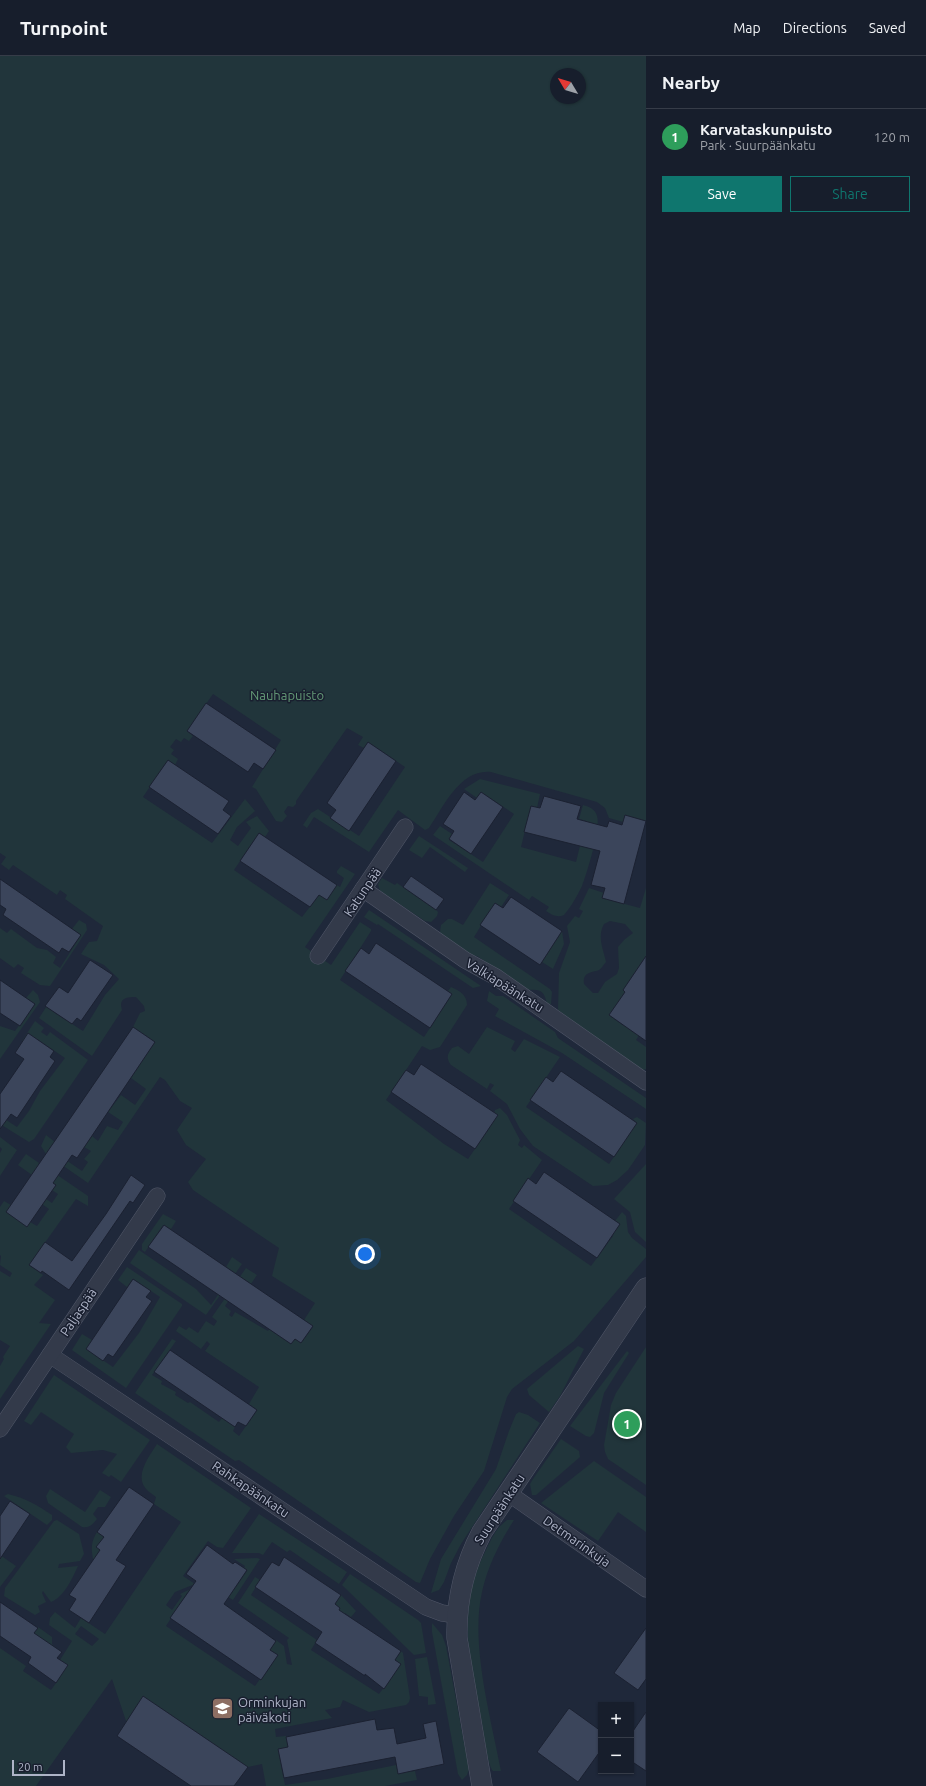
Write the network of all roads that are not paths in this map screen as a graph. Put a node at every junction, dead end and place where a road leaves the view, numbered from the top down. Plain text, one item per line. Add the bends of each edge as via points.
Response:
1 (405, 827) dead end
2 (363, 889) junction
3 (318, 956) dead end
4 (646, 1082) edge
5 (157, 1196) dead end
6 (646, 1288) edge
7 (50, 1355) junction
8 (0, 1429) edge
9 (508, 1493) junction
10 (646, 1589) edge
11 (456, 1615) junction
12 (482, 1786) edge

1 - 2 street, Katunpää
2 - 3 street, Katunpää
2 - 4 street, Valkiapäänkatu via 465,960 496,977 546,1011
5 - 7 street, Paljaspää
6 - 9 street, Suurpäänkatu
7 - 8 street, Paljaspää
7 - 11 street, Rahkapäänkatu via 426,1607
9 - 10 street, Detmarinkuja
9 - 11 street, Suurpäänkatu via 473,1550 460,1586
11 - 12 street, Suurpäänkatu via 460,1661

